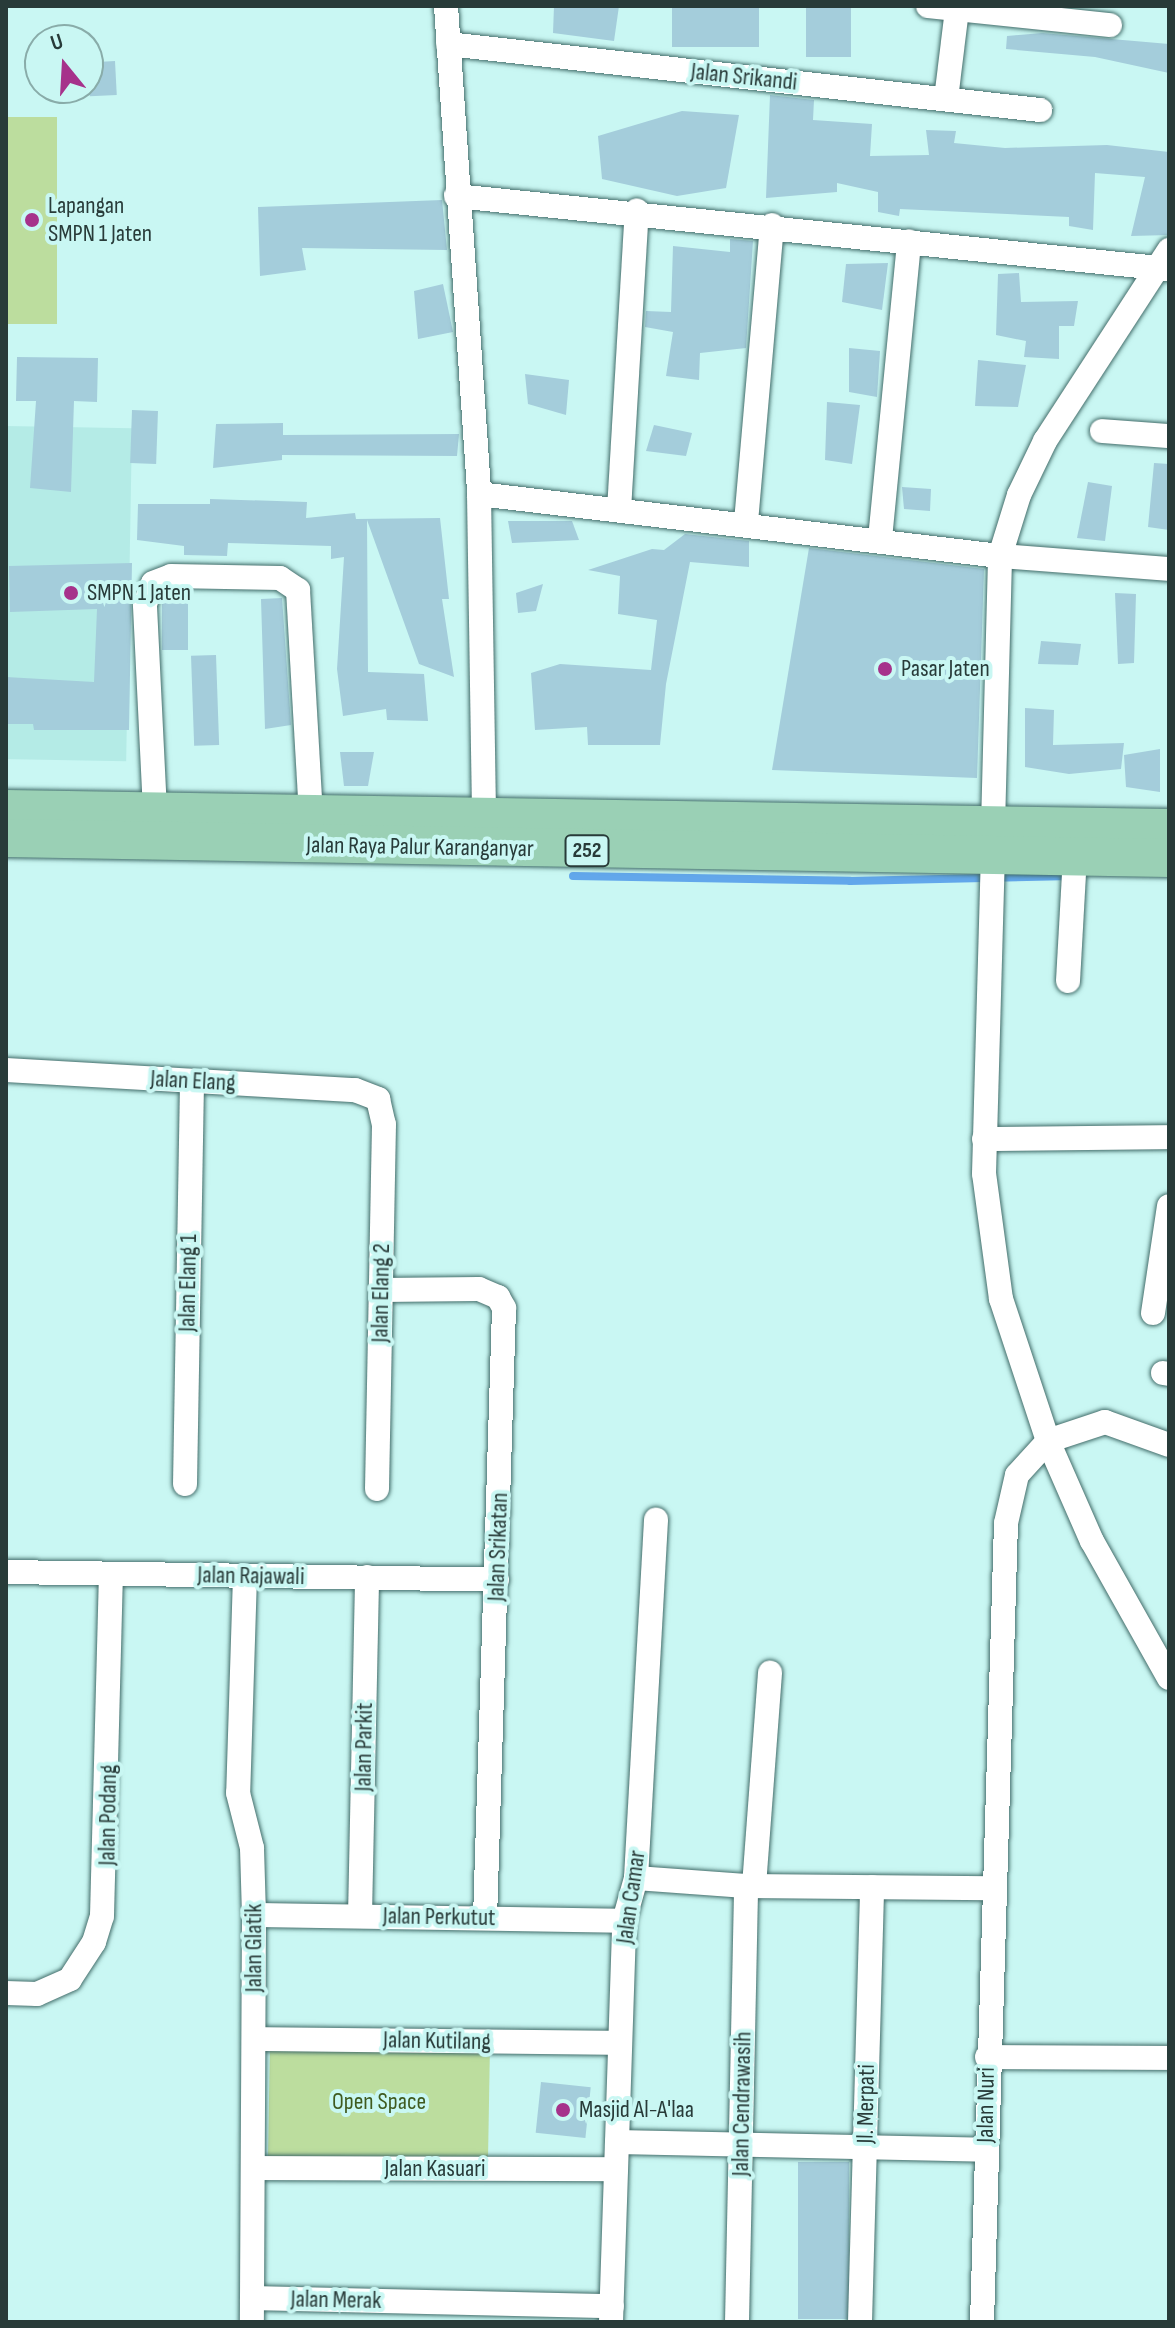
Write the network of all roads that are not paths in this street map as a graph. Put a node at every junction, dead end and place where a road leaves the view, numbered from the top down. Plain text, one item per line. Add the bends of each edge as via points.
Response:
1 (446, 6) edge
2 (928, 6) edge
3 (957, 9) junction
4 (1110, 25) dead end
5 (448, 44) junction
6 (946, 99) junction
7 (1040, 110) dead end
8 (456, 196) junction
9 (637, 211) junction
10 (772, 225) junction
11 (909, 241) junction
12 (1165, 263) edge
13 (1102, 431) dead end
14 (1169, 436) edge
15 (479, 494) junction
16 (619, 510) junction
17 (746, 522) junction
18 (880, 539) junction
19 (1000, 556) junction
20 (1169, 569) edge
21 (6, 809) edge
22 (155, 811) junction
23 (311, 813) junction
24 (1169, 828) edge
25 (484, 831) junction
26 (6, 838) edge
27 (1075, 858) junction
28 (1169, 858) edge
29 (992, 862) junction
30 (1068, 981) dead end
31 (6, 1070) edge
32 (192, 1081) junction
33 (378, 1099) joint
34 (1169, 1137) edge
35 (984, 1139) junction
36 (1169, 1206) edge
37 (381, 1290) junction
38 (1153, 1313) dead end
39 (1048, 1441) junction
40 (1169, 1445) edge
41 (185, 1484) dead end
42 (377, 1489) dead end
43 (656, 1520) dead end
44 (6, 1572) edge
45 (111, 1574) junction
46 (245, 1576) junction
47 (367, 1577) junction
48 (497, 1580) junction
49 (770, 1673) dead end
50 (1169, 1678) edge
51 (636, 1878) junction
52 (750, 1886) junction
53 (872, 1887) junction
54 (992, 1888) junction
55 (254, 1915) junction
56 (360, 1916) junction
57 (485, 1918) junction
58 (624, 1921) junction
59 (6, 1993) edge
60 (254, 2039) junction
61 (620, 2043) junction
62 (987, 2057) junction
63 (1169, 2058) edge
64 (617, 2142) junction
65 (742, 2145) junction
66 (865, 2150) junction
67 (986, 2150) junction
68 (254, 2168) junction
69 (616, 2169) junction
70 (252, 2310) edge
71 (611, 2314) edge
72 (737, 2322) edge
73 (860, 2322) edge
74 (982, 2322) edge

1 - 5 street
2 - 3 street
3 - 4 street
3 - 6 street
5 - 6 street, Jalan Srikandi
5 - 8 street
6 - 7 street, Jalan Srikandi
8 - 9 street
8 - 15 street
9 - 10 street
9 - 16 street
10 - 11 street
10 - 17 street
11 - 12 street
11 - 18 street
12 - 19 street via 1039,451
13 - 14 street
15 - 16 street
15 - 25 street
16 - 17 street
17 - 18 street
18 - 19 street
19 - 20 street
19 - 29 street
21 - 22 main road, Jalan Raya Palur Karanganyar / 252
22 - 23 main road, Jalan Raya Palur Karanganyar / 252
22 - 23 street via 145,604 153,583 171,576 280,578 298,590
23 - 25 main road, Jalan Raya Palur Karanganyar / 252
24 - 27 main road, Jalan Raya Palur Karanganyar / 252
25 - 26 main road, Jalan Raya Palur Karanganyar / 252
25 - 29 main road, Jalan Raya Palur Karanganyar / 252
27 - 28 main road, Jalan Raya Palur Karanganyar / 252
27 - 29 main road, Jalan Raya Palur Karanganyar / 252
27 - 30 street
29 - 35 street
31 - 32 street, Jalan Elang
32 - 33 street, Jalan Elang via 355,1090
32 - 41 street, Jalan Elang 1
33 - 37 street, Jalan Elang 2 via 384,1124
34 - 35 street
35 - 39 street via 1001,1299
36 - 38 street
37 - 42 street, Jalan Elang 2
37 - 48 street, Jalan Srikatan via 479,1289 502,1303
39 - 40 street via 1105,1422
39 - 50 street via 1098,1553
39 - 54 street, Jalan Nuri via 1017,1475 1008,1497
43 - 51 street, Jalan Camar
44 - 45 street, Jalan Rajawali
45 - 46 street, Jalan Rajawali
45 - 59 street, Jalan Podang via 102,1916 94,1942 70,1979 37,1994
46 - 47 street, Jalan Rajawali
46 - 55 street, Jalan Glatik via 238,1793 252,1848
47 - 48 street, Jalan Rajawali
47 - 56 street, Jalan Parkit
48 - 57 street, Jalan Srikatan
49 - 52 street, Jalan Cendrawasih
51 - 52 street
51 - 58 street, Jalan Camar
52 - 53 street
52 - 65 street, Jalan Cendrawasih
53 - 54 street
53 - 66 street, Jl. Merpati
54 - 62 street, Jalan Nuri
55 - 56 street, Jalan Perkutut
55 - 60 street, Jalan Glatik
56 - 57 street, Jalan Perkutut
57 - 58 street, Jalan Perkutut
58 - 61 street, Jalan Camar
60 - 61 street, Jalan Kutilang
60 - 68 street, Jalan Glatik
61 - 64 street, Jalan Camar
62 - 63 street
62 - 67 street, Jalan Nuri
64 - 65 street
64 - 69 street, Jalan Camar
65 - 66 street
65 - 72 street, Jalan Cendrawasih
66 - 67 street
66 - 73 street, Jl. Merpati
67 - 74 street, Jalan Nuri
68 - 69 street, Jalan Kasuari
68 - 70 street, Jalan Glatik
69 - 71 street, Jalan Camar
70 - 71 street, Jalan Merak

